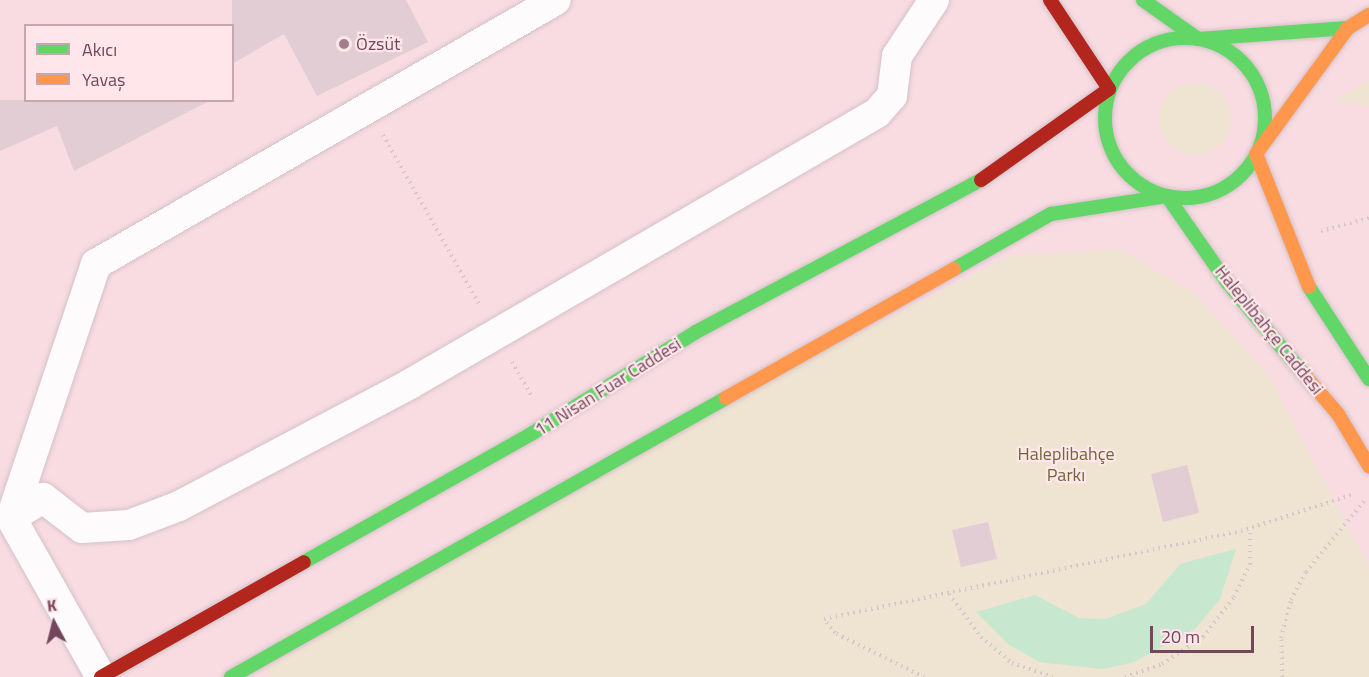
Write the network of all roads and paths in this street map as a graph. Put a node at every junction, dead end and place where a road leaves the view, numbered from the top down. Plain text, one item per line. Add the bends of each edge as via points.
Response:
1 (556, 0) edge
2 (933, 0) edge
3 (1050, 0) edge
4 (1143, 0) edge
5 (1369, 15) edge
6 (1348, 28) junction
7 (1198, 39) junction
8 (1109, 89) junction
9 (367, 108) junction
10 (1256, 154) junction
11 (1167, 196) junction
12 (1369, 218) edge
13 (1285, 240) junction
14 (496, 334) junction
15 (1369, 379) edge
16 (548, 424) junction
17 (1369, 466) edge
18 (1360, 491) dead end
19 (1369, 494) edge
20 (11, 518) junction
21 (1250, 528) junction
22 (949, 594) junction
23 (1129, 676) edge
24 (101, 677) edge
25 (231, 677) edge
26 (924, 677) edge
27 (1053, 677) edge
28 (1282, 677) edge

1 - 9 street
2 - 14 street via 897,56 892,96 877,113
3 - 8 main road
4 - 7 main road
5 - 6 main road
6 - 7 main road
6 - 10 main road
7 - 8 main road via 1170,39 1144,49 1123,66
7 - 10 main road via 1242,61 1256,82 1264,114
8 - 11 main road via 1107,135 1122,168 1142,186
8 - 16 main road, 11 Nisan Fuar Caddesi via 987,177 696,332
9 - 14 path
9 - 20 street via 96,264
10 - 11 main road via 1221,189 1195,197
10 - 13 main road
11 - 17 main road, Haleplibahçe Caddesi via 1227,281 1338,414
11 - 25 main road via 1051,214
12 - 13 path
13 - 15 main road via 1299,271
14 - 16 path
14 - 20 street via 179,506 129,525 82,528 43,498
16 - 24 main road, 11 Nisan Fuar Caddesi
18 - 21 path
19 - 28 path via 1306,572 1291,600 1281,638
20 - 24 street
21 - 22 path
21 - 23 path via 1250,564 1234,597 1203,637 1162,664
22 - 26 path via 824,619 836,633
22 - 27 path via 981,637 1012,663

